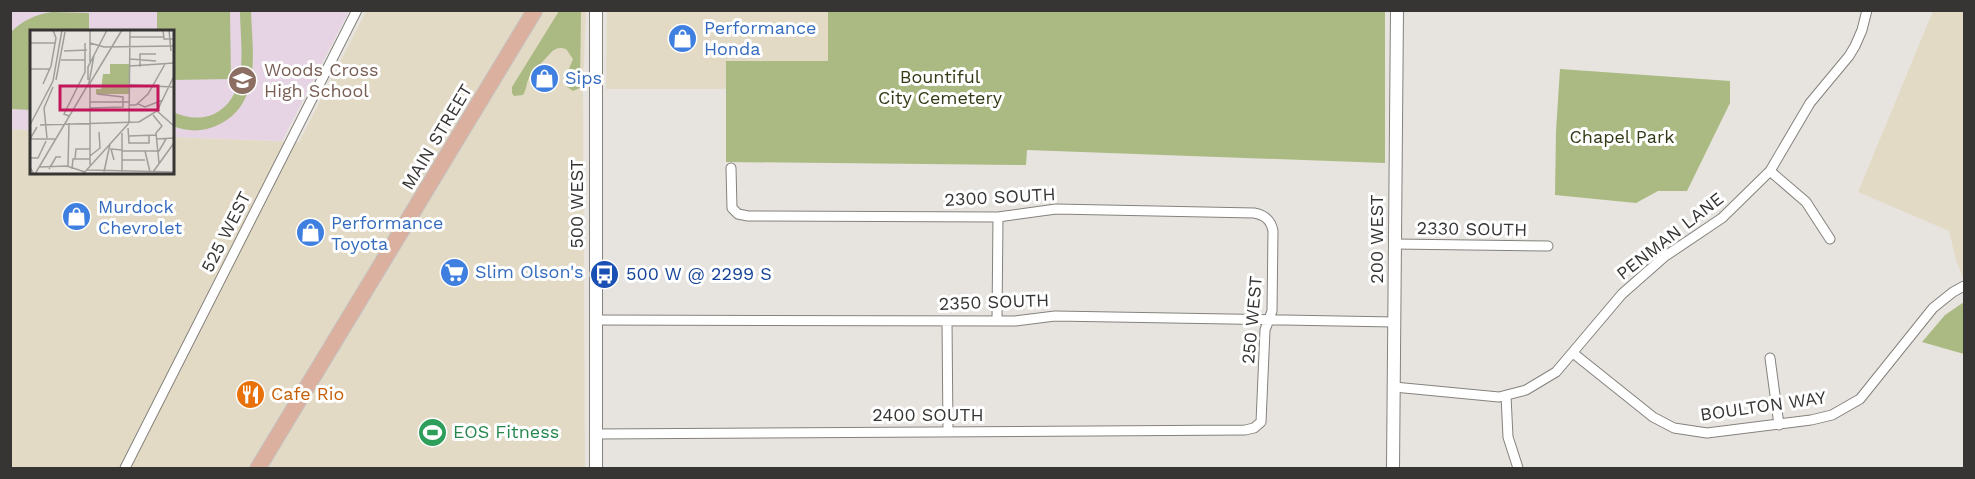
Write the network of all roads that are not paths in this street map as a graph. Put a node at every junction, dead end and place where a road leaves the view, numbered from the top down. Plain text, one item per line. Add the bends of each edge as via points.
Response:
1 (357, 10) edge
2 (535, 10) edge
3 (596, 10) edge
4 (1397, 10) edge
5 (1867, 10) edge
6 (731, 168) dead end
7 (1770, 171) junction
8 (998, 217) junction
9 (1267, 218) joint
10 (1830, 239) dead end
11 (1395, 244) junction
12 (1548, 246) dead end
13 (1965, 286) edge
14 (595, 320) junction
15 (1268, 320) junction
16 (947, 321) junction
17 (997, 321) junction
18 (1394, 322) junction
19 (1573, 353) junction
20 (1770, 358) dead end
21 (1394, 387) junction
22 (1506, 396) junction
23 (1779, 425) junction
24 (1259, 426) joint
25 (948, 432) junction
26 (596, 434) junction
27 (125, 468) edge
28 (258, 468) edge
29 (596, 468) edge
30 (1393, 468) edge
31 (1518, 468) edge

1 - 27 street, 525 WEST
2 - 28 main road, MAIN STREET
3 - 14 street, 500 WEST
4 - 11 street, 200 WEST
5 - 7 street, PENMAN LANE via 1855,46 1810,102
6 - 8 street, 2300 SOUTH via 731,204 738,214 748,216
7 - 10 street via 1806,202
7 - 19 street, PENMAN LANE via 1722,218 1664,257 1622,294
8 - 9 street, 2300 SOUTH via 1056,209 1254,213
8 - 17 street
9 - 15 street, 250 WEST via 1273,231 1272,311
11 - 12 street, 2330 SOUTH
11 - 18 street, 200 WEST
13 - 23 street, BOULTON WAY via 1933,308 1868,391 1852,405 1823,418
14 - 16 street, 2350 SOUTH
14 - 26 street, 500 WEST
15 - 17 street, 2350 SOUTH via 1048,316
15 - 18 street, 2350 SOUTH
15 - 24 street, 250 WEST via 1264,330 1263,413
16 - 17 street, 2350 SOUTH
16 - 25 street
18 - 21 street, 200 WEST
19 - 22 street, PENMAN LANE via 1547,379
19 - 23 street, BOULTON WAY via 1653,417 1674,428 1707,433
20 - 23 street
21 - 22 street, PENMAN LANE
21 - 30 street, 200 WEST
22 - 31 street via 1508,437
24 - 25 street, 2400 SOUTH via 1245,430
25 - 26 street, 2400 SOUTH
26 - 29 street, 500 WEST

